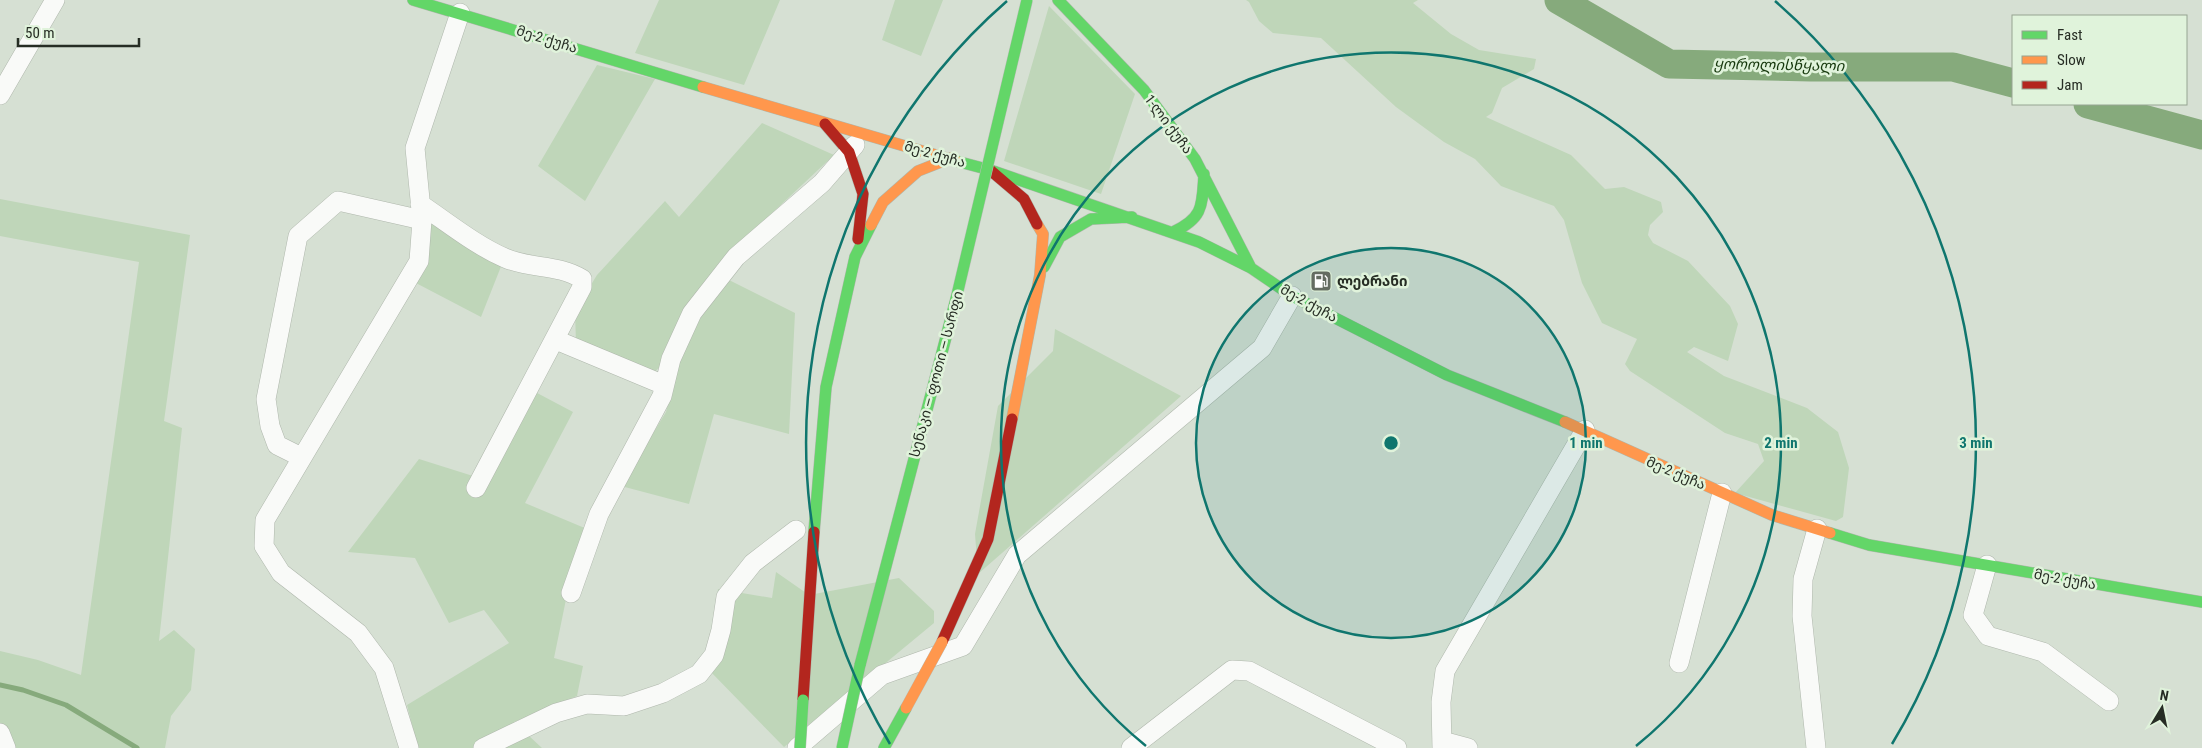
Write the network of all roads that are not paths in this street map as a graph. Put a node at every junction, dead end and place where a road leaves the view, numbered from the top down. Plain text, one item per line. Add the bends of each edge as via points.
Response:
1 (56, 0) edge
2 (413, 0) edge
3 (1027, 0) edge
4 (1058, 0) edge
5 (460, 14) junction
6 (0, 95) edge
7 (825, 124) junction
8 (864, 135) junction
9 (849, 152) junction
10 (951, 158) junction
11 (990, 170) junction
12 (1204, 174) junction
13 (421, 212) junction
14 (1132, 217) junction
15 (1173, 232) junction
16 (855, 257) junction
17 (1252, 268) junction
18 (1040, 275) junction
19 (1292, 296) junction
20 (556, 340) junction
21 (664, 385) junction
22 (1584, 430) junction
23 (302, 457) junction
24 (476, 488) dead end
25 (1722, 493) junction
26 (1817, 529) junction
27 (796, 530) dead end
28 (1987, 565) junction
29 (571, 594) dead end
30 (2202, 602) edge
31 (1679, 663) dead end
32 (2109, 701) dead end
33 (0, 733) edge
34 (1442, 744) edge
35 (6, 748) edge
36 (409, 748) edge
37 (483, 748) edge
38 (799, 748) edge
39 (842, 748) edge
40 (884, 748) edge
41 (1131, 748) edge
42 (1397, 748) edge
43 (1468, 748) edge
44 (1816, 748) edge

1 - 6 street
2 - 5 main road, მე-2 ქუჩა
3 - 39 main road, სენაკი — ფოთი — სარფი, bridge via 956,299 860,664
4 - 12 main road, 1-ლი ქუჩა via 1144,90
5 - 7 main road, მე-2 ქუჩა
5 - 13 street via 415,148
7 - 8 main road, მე-2 ქუჩა
7 - 9 main road
8 - 9 street
8 - 10 main road, მე-2 ქუჩა
9 - 16 main road via 863,194
9 - 21 street via 822,183 736,257 692,313 671,360
10 - 11 main road, მე-2 ქუჩა
10 - 16 main road via 918,171 883,202
11 - 14 main road, მე-2 ქუჩა
11 - 18 main road via 1024,198 1043,234
12 - 15 main road via 1199,214 1191,224
12 - 17 main road, 1-ლი ქუჩა
13 - 20 street via 506,258 571,272 582,279 582,287
13 - 23 street via 419,261
13 - 23 street via 338,201 298,236 266,399 276,445
14 - 15 main road, მე-2 ქუჩა
14 - 18 main road via 1091,219 1060,237
15 - 17 main road, მე-2 ქუჩა
16 - 38 main road, bridge via 826,387
17 - 19 main road, მე-2 ქუჩა
18 - 40 main road, bridge via 988,539 942,642
19 - 22 main road, მე-2 ქუჩა via 1447,375
19 - 38 street via 1262,348 1017,555 963,646 882,675
20 - 21 street
20 - 24 street
21 - 29 street via 662,396 599,514
22 - 25 main road, მე-2 ქუჩა
22 - 34 street via 1445,671 1441,702
23 - 36 street via 264,520 264,546 281,573 358,633 384,668
25 - 26 main road, მე-2 ქუჩა via 1772,515
25 - 31 street
26 - 28 main road, მე-2 ქუჩა via 1869,545
26 - 44 street via 1803,579 1802,616
27 - 37 street via 753,563 726,597 714,655 699,674 664,693 624,706 587,704 556,713
28 - 30 main road, მე-2 ქუჩა
28 - 32 street via 1973,615 1988,636 2043,652
33 - 35 street
34 - 43 street
41 - 42 street via 1232,670 1249,671

